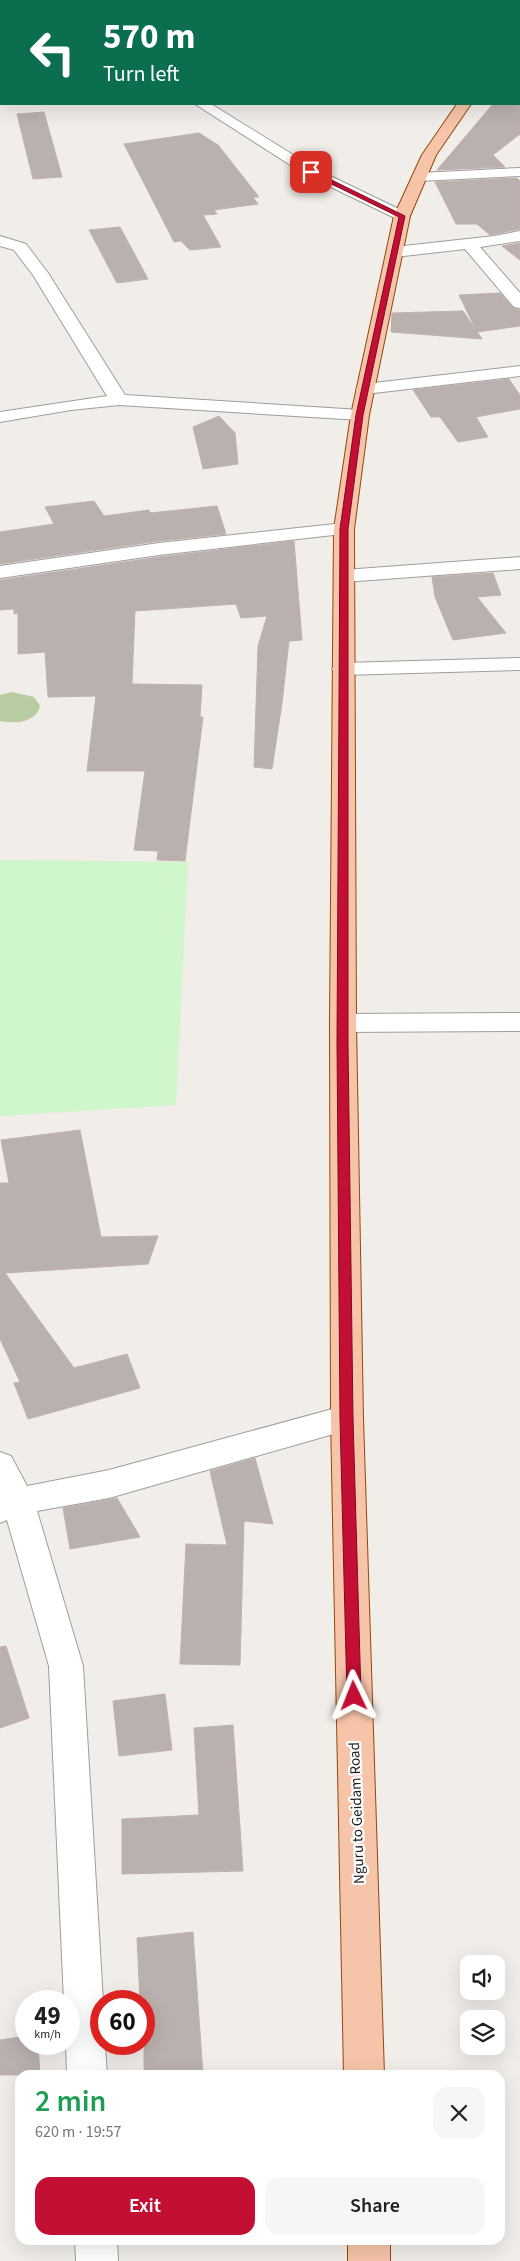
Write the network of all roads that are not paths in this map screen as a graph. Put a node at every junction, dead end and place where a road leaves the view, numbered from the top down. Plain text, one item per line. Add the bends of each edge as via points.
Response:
1 (204, 105) edge
2 (463, 105) edge
3 (520, 172) edge
4 (419, 177) junction
5 (402, 216) junction
6 (520, 236) edge
7 (0, 241) edge
8 (469, 244) junction
9 (395, 252) junction
10 (520, 303) edge
11 (520, 371) edge
12 (365, 389) junction
13 (118, 400) junction
14 (360, 415) junction
15 (0, 417) edge
16 (344, 529) junction
17 (513, 564) edge
18 (0, 572) edge
19 (344, 576) junction
20 (520, 583) edge
21 (520, 664) edge
22 (343, 669) junction
23 (520, 1022) edge
24 (343, 1023) junction
25 (346, 1418) junction
26 (0, 1465) edge
27 (9, 1505) edge
28 (87, 2070) edge
29 (364, 2070) edge
30 (96, 2245) edge
31 (369, 2245) edge
32 (97, 2261) edge
33 (370, 2261) edge

1 - 5 street via 311,172
2 - 4 main road, Nguru to Geidam Road via 429,155
3 - 4 street
4 - 5 main road, Nguru to Geidam Road
5 - 9 main road, Nguru to Geidam Road
6 - 8 street
7 - 13 street via 20,247 40,273
8 - 9 street
8 - 10 street
9 - 12 main road, Nguru to Geidam Road
11 - 12 street
12 - 14 main road, Nguru to Geidam Road
13 - 14 street
13 - 15 street
14 - 16 main road, Nguru to Geidam Road
16 - 18 street via 159,549
16 - 19 main road, Nguru to Geidam Road
17 - 19 street
17 - 20 street
19 - 22 main road, Nguru to Geidam Road
21 - 22 street
22 - 24 main road, Nguru to Geidam Road
23 - 24 street
24 - 25 main road, Nguru to Geidam Road
25 - 27 street via 109,1484
25 - 29 main road, Nguru to Geidam Road
26 - 27 street
27 - 28 street via 66,1666
30 - 32 street
31 - 33 main road

